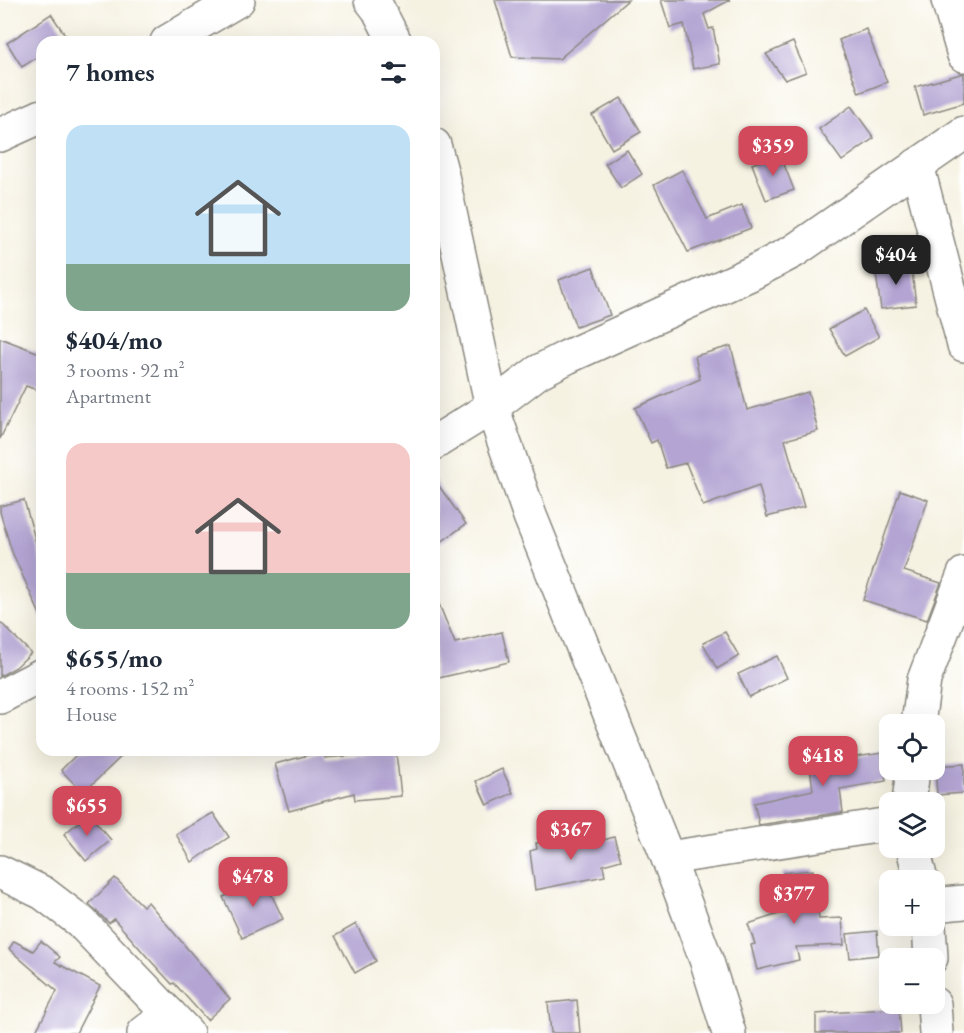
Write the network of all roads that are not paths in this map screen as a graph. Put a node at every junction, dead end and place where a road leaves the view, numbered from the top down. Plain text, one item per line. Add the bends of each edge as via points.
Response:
1 (238, 0) edge
2 (371, 0) edge
3 (948, 0) edge
4 (177, 36) edge
5 (391, 36) edge
6 (964, 55) edge
7 (36, 119) edge
8 (964, 133) edge
9 (0, 135) edge
10 (917, 165) junction
11 (440, 167) edge
12 (964, 345) edge
13 (492, 407) junction
14 (440, 439) edge
15 (964, 574) edge
16 (36, 678) edge
17 (0, 697) edge
18 (919, 714) edge
19 (879, 826) edge
20 (668, 858) junction
21 (0, 872) edge
22 (964, 902) edge
23 (945, 904) edge
24 (935, 1014) edge
25 (167, 1027) edge
26 (729, 1033) edge
27 (936, 1033) edge

1 - 4 street
2 - 5 street
3 - 6 street
7 - 9 street
8 - 10 street
10 - 12 street
10 - 13 street via 794,251 567,357 538,372
11 - 13 street
13 - 14 street
13 - 20 street via 530,516
15 - 18 street via 924,680
16 - 17 street
19 - 20 street
20 - 26 street
21 - 25 street via 43,893 81,922
22 - 23 street
24 - 27 street

